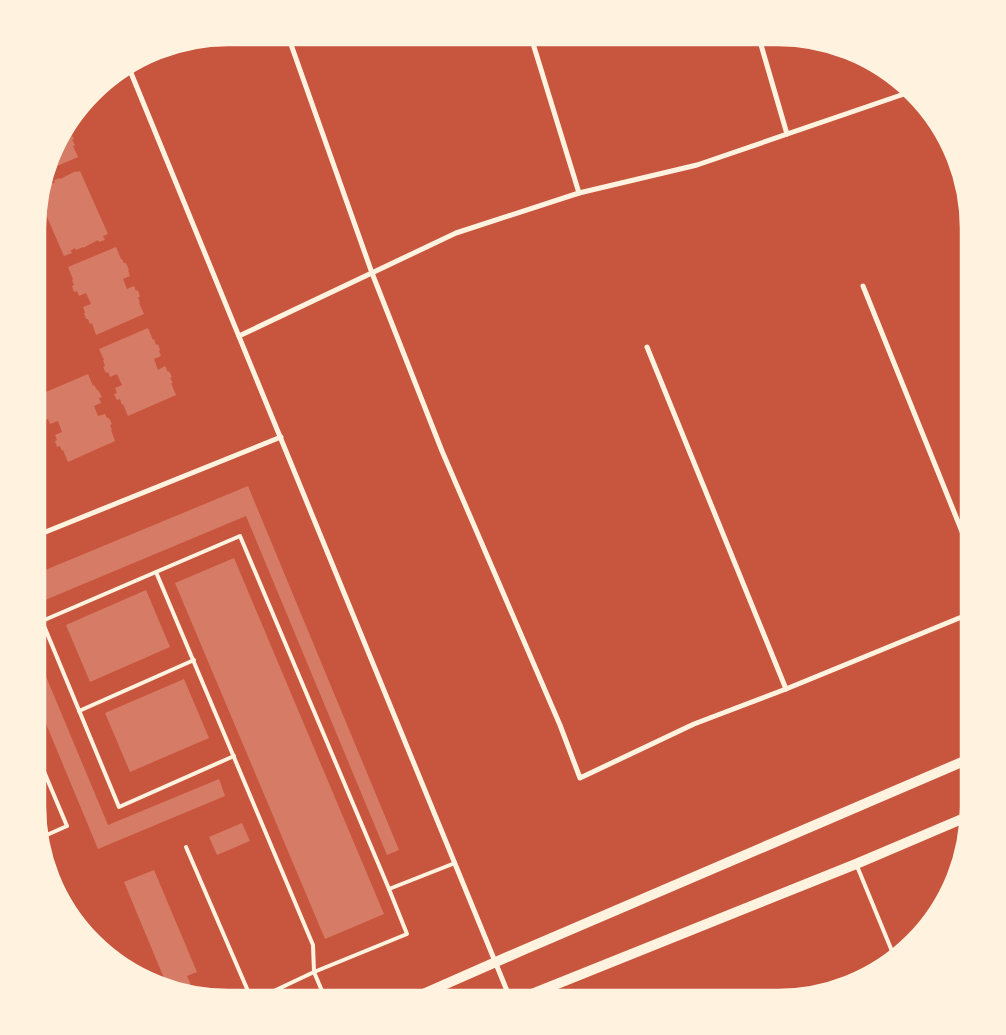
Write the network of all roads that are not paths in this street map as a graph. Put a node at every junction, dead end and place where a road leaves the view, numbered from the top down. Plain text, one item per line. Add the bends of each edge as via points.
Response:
1 (291, 45) edge
2 (533, 45) edge
3 (761, 45) edge
4 (131, 73) edge
5 (903, 94) edge
6 (788, 134) junction
7 (579, 193) junction
8 (372, 273) junction
9 (863, 286) dead end
10 (239, 336) junction
11 (646, 347) dead end
12 (280, 437) junction
13 (961, 529) edge
14 (45, 532) edge
15 (156, 572) junction
16 (961, 617) edge
17 (45, 620) edge
18 (45, 628) edge
19 (194, 660) junction
20 (786, 689) junction
21 (79, 711) junction
22 (234, 756) junction
23 (961, 762) edge
24 (45, 775) edge
25 (961, 819) edge
26 (48, 834) edge
27 (186, 847) dead end
28 (455, 863) junction
29 (856, 864) junction
30 (389, 889) junction
31 (892, 950) edge
32 (496, 962) junction
33 (314, 972) junction
34 (248, 990) edge
35 (276, 990) edge
36 (322, 990) edge
37 (432, 990) edge
38 (507, 990) edge
39 (542, 990) edge

1 - 8 street
2 - 7 street
3 - 6 street
4 - 10 street
5 - 6 street
6 - 7 street via 697,165
7 - 8 street via 456,233
8 - 10 street
8 - 20 street via 442,450 580,778 694,724
9 - 13 street
10 - 12 street
11 - 20 street
12 - 14 street
12 - 28 street
15 - 17 lane
15 - 19 lane
15 - 30 lane via 240,536
16 - 20 street
18 - 21 lane
19 - 21 lane
19 - 22 lane
21 - 22 lane via 119,807
22 - 33 lane via 313,945
23 - 32 main road
24 - 26 lane via 66,826
25 - 29 main road
27 - 34 lane
28 - 30 lane
28 - 32 street
29 - 31 lane
29 - 39 main road
30 - 33 lane via 407,934
32 - 37 main road
32 - 38 street
33 - 35 lane
33 - 36 lane

